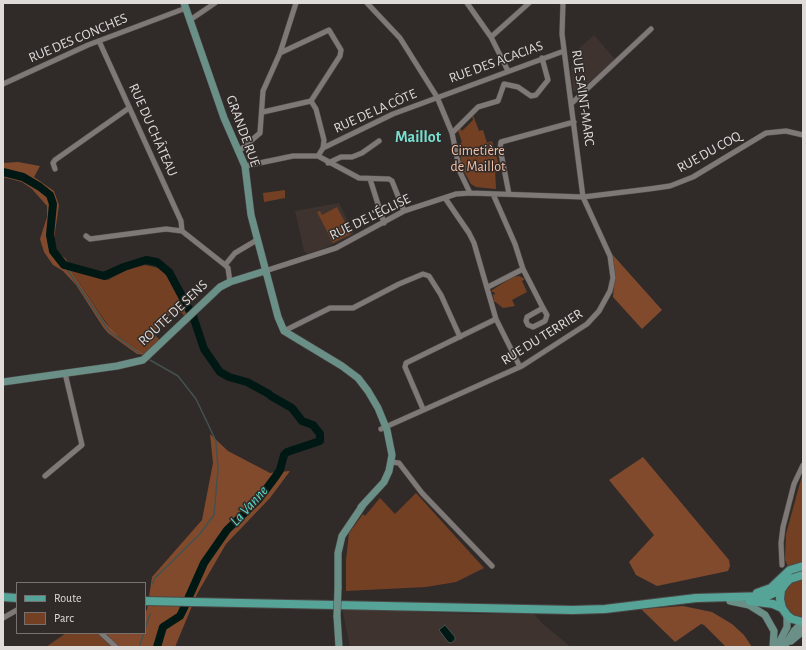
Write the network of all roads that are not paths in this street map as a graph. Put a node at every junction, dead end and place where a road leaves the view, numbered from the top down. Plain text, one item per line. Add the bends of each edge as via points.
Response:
1 (215, 3) edge
2 (296, 3) edge
3 (367, 3) edge
4 (467, 3) edge
5 (563, 3) edge
6 (528, 4) edge
7 (185, 6) edge
8 (190, 20) junction
9 (651, 29) dead end
10 (491, 37) junction
11 (99, 41) junction
12 (564, 51) junction
13 (280, 53) junction
14 (542, 58) junction
15 (508, 71) junction
16 (500, 74) junction
17 (3, 84) edge
18 (504, 84) junction
19 (437, 97) junction
20 (310, 101) junction
21 (572, 103) junction
22 (129, 108) junction
23 (263, 112) junction
24 (574, 122) junction
25 (452, 133) junction
26 (803, 135) edge
27 (379, 141) dead end
28 (323, 148) junction
29 (239, 151) junction
30 (318, 156) junction
31 (328, 163) junction
32 (245, 166) junction
33 (55, 169) dead end
34 (370, 179) junction
35 (470, 192) junction
36 (493, 194) junction
37 (509, 194) junction
38 (583, 197) junction
39 (445, 198) junction
40 (404, 211) junction
41 (384, 223) junction
42 (182, 231) junction
43 (86, 236) dead end
44 (257, 240) junction
45 (225, 265) junction
46 (523, 269) junction
47 (265, 271) junction
48 (230, 282) junction
49 (488, 287) junction
50 (543, 308) dead end
51 (496, 319) junction
52 (284, 331) junction
53 (460, 337) junction
54 (520, 367) junction
55 (65, 373) junction
56 (3, 382) edge
57 (423, 409) junction
58 (384, 428) junction
59 (390, 461) junction
60 (803, 465) edge
61 (45, 476) dead end
62 (782, 565) dead end
63 (492, 566) dead end
64 (803, 566) edge
65 (803, 575) edge
66 (781, 590) junction
67 (3, 597) edge
68 (16, 598) edge
69 (731, 599) junction
70 (146, 601) edge
71 (782, 608) junction
72 (16, 611) edge
73 (787, 615) junction
74 (3, 618) edge
75 (803, 622) edge
76 (803, 631) edge
77 (102, 634) edge
78 (116, 647) edge
79 (339, 647) edge
80 (773, 647) edge
81 (777, 647) edge
82 (785, 647) edge

1 - 8 street
2 - 13 street
3 - 19 street via 403,42
4 - 10 street
5 - 12 street, RUE SAINT-MARC
6 - 10 street
7 - 8 street, GRANDE RUE
7 - 11 street, RUE DES CONCHES
8 - 29 street, GRANDE RUE via 224,118
9 - 21 street
10 - 15 street
11 - 17 street, RUE DES CONCHES
11 - 22 street, RUE DU CHÂTEAU
12 - 14 street, RUE DES ACACIAS
12 - 21 street, RUE SAINT-MARC
13 - 20 street via 330,30 341,50 340,56
13 - 23 street via 263,91
14 - 15 street, RUE DES ACACIAS
14 - 18 street via 548,80 536,95 531,96 518,87
15 - 16 street, RUE DES ACACIAS
16 - 18 street
16 - 19 street, RUE DES ACACIAS
18 - 25 street via 498,101 478,107
19 - 25 street
19 - 28 street, RUE DE LA CÔTE via 393,114
20 - 23 street
20 - 28 street via 316,109 324,140
21 - 24 street, RUE SAINT-MARC
22 - 33 street via 55,160
22 - 42 street, RUE DU CHÂTEAU via 180,221
23 - 29 street via 260,133
24 - 37 street via 501,142
24 - 38 street, RUE SAINT-MARC
25 - 35 street via 460,172
26 - 38 street, RUE DU COQ via 786,131 766,133 692,177 670,186
27 - 31 street via 362,153 352,157 341,157
28 - 30 street
29 - 32 street, GRANDE RUE
30 - 31 street
30 - 32 street via 293,156
31 - 34 street via 358,178
32 - 44 street, GRANDE RUE via 249,206
34 - 40 street via 392,181
34 - 41 street
35 - 36 street, RUE DE L'ÉGLISE
35 - 39 street, RUE DE L'ÉGLISE
36 - 37 street, RUE DE L'ÉGLISE
36 - 46 street
37 - 38 street, RUE DE L'ÉGLISE
38 - 54 street, RUE DU TERRIER via 610,256 613,278 610,291 599,311 587,324
39 - 40 street, RUE DE L'ÉGLISE
39 - 49 street via 469,233
40 - 41 street, RUE DE L'ÉGLISE
41 - 47 street, RUE DE L'ÉGLISE via 336,248
42 - 43 street via 166,229 90,240
42 - 45 street
44 - 45 street via 235,253
44 - 47 street, GRANDE RUE
45 - 48 street via 228,268
46 - 49 street
46 - 50 street
47 - 48 street, ROUTE DE SENS
47 - 52 street, GRANDE RUE
48 - 55 street, ROUTE DE SENS via 220,287 145,358 117,366
49 - 51 street
51 - 53 street
51 - 54 street
52 - 53 street via 330,308 353,308 423,274 429,276 441,295
52 - 58 street via 348,370 362,383
53 - 57 street via 405,365
54 - 57 street, RUE DU TERRIER
55 - 56 street, ROUTE DE SENS
55 - 61 street via 82,445
57 - 58 street, RUE DU TERRIER
58 - 59 street via 391,444
59 - 63 street via 399,463 422,493
59 - 79 street, bridge via 384,482 361,507 342,536 338,553
60 - 62 street via 794,484 783,527 780,543
64 - 69 main road via 785,574 766,590
65 - 66 main road via 790,579
66 - 69 main road via 767,596
66 - 71 main road
67 - 68 main road
69 - 70 main road via 688,600 605,609 535,611
69 - 71 main road via 755,601
69 - 80 street via 749,604 765,615 774,632
71 - 73 main road
72 - 74 street
73 - 75 main road
73 - 81 street via 787,626
75 - 82 street via 794,631
76 - 82 street
77 - 78 street

